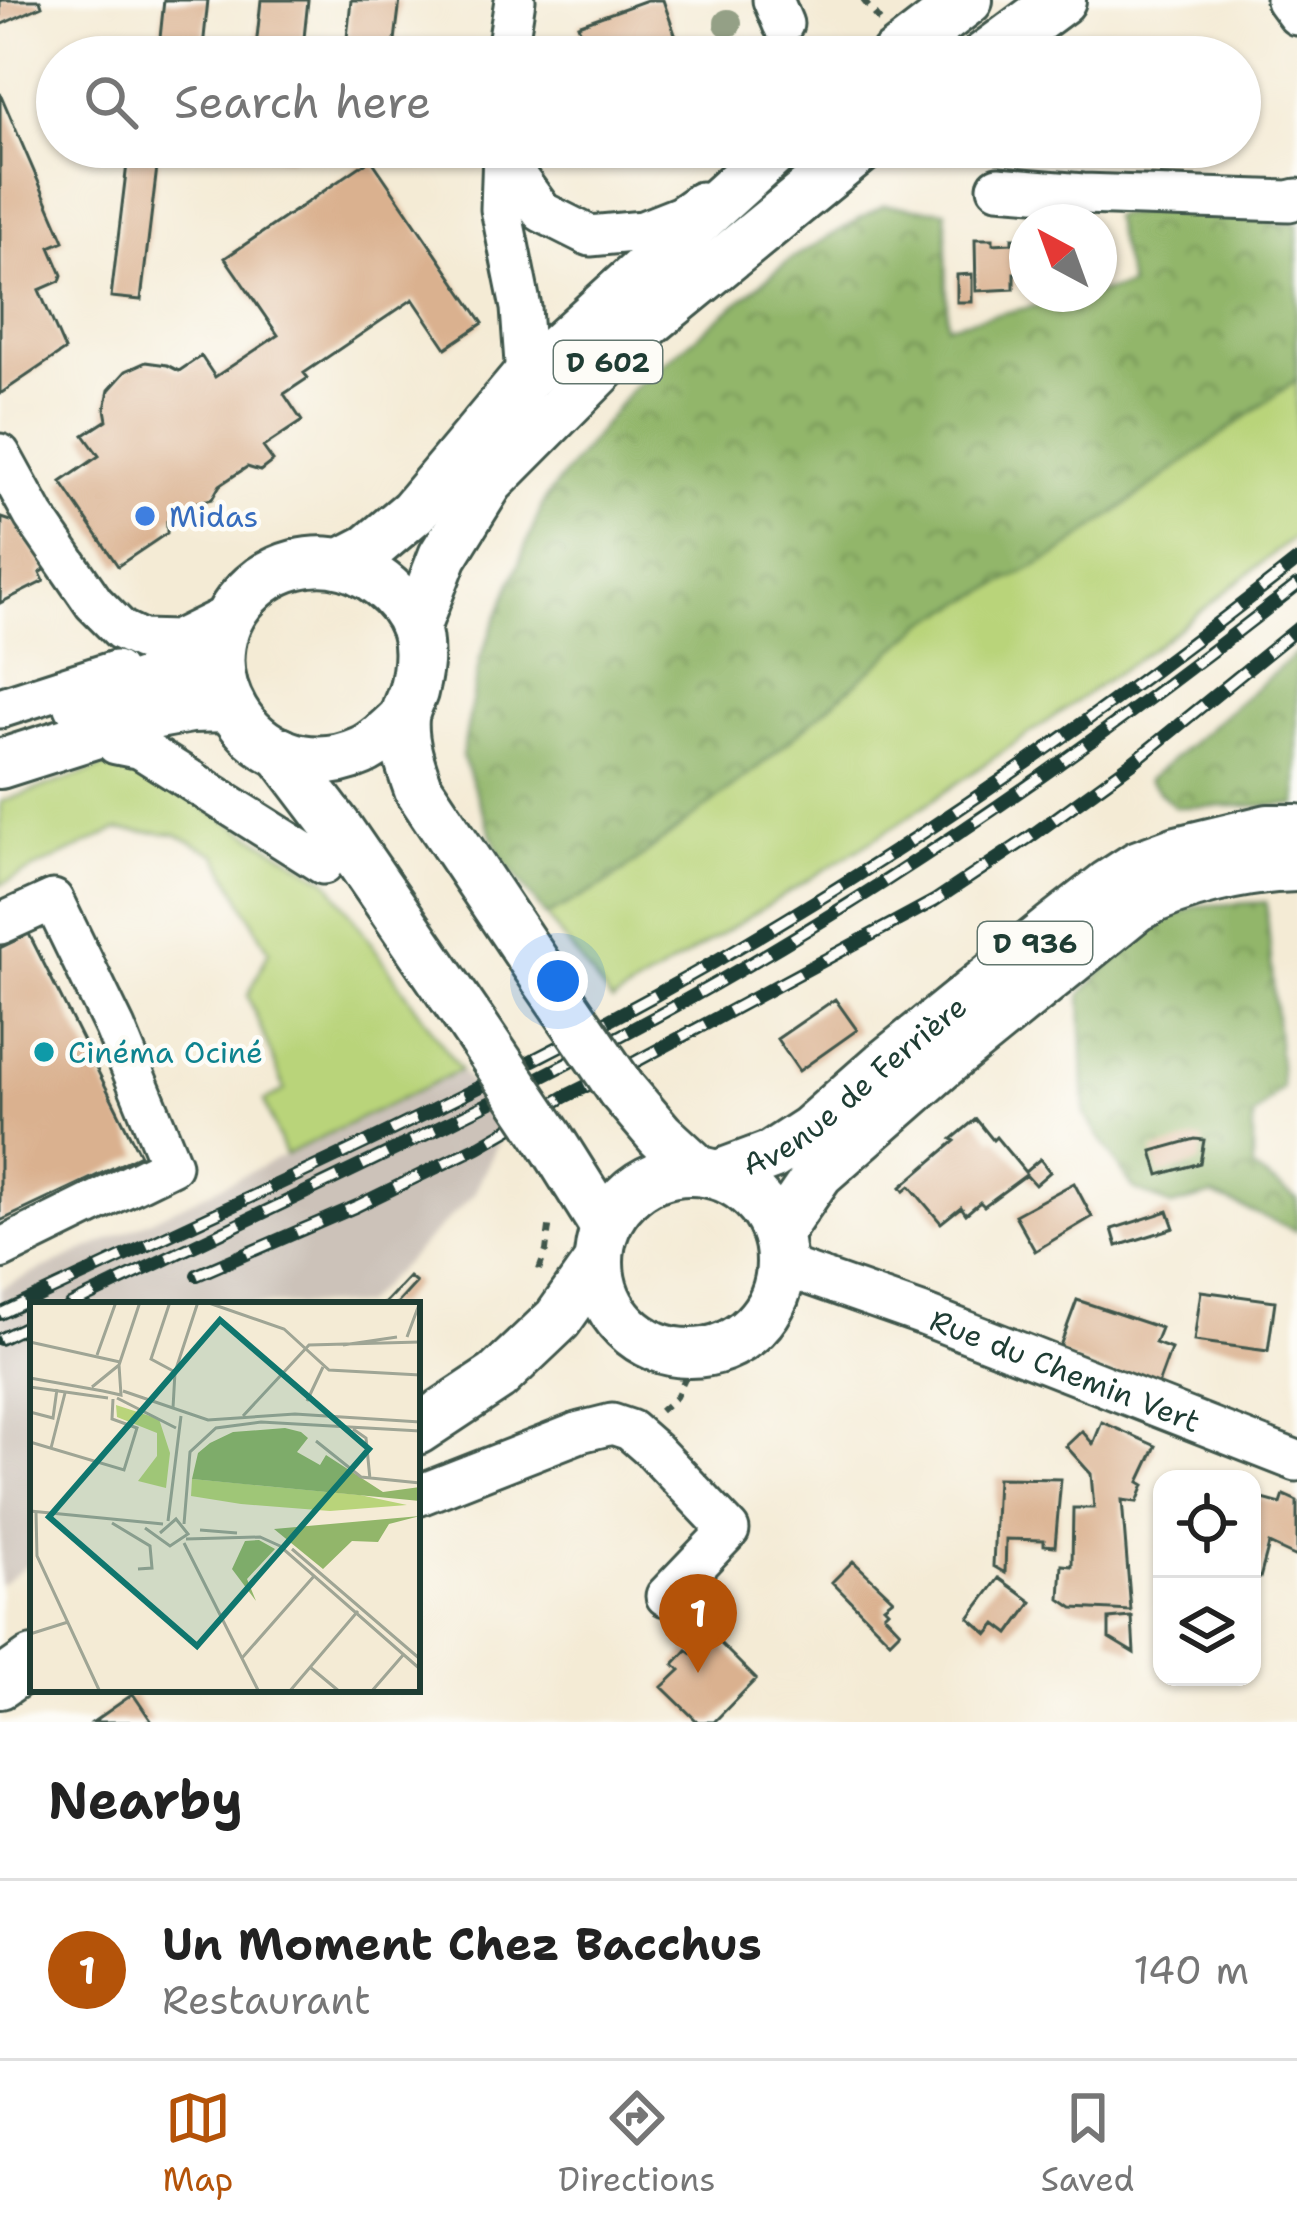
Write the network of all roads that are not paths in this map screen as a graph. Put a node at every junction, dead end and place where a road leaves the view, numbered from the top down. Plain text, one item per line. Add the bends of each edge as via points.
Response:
1 (514, 0) edge
2 (968, 0) edge
3 (1061, 0) edge
4 (1286, 0) edge
5 (1297, 15) edge
6 (509, 36) edge
7 (903, 36) edge
8 (1012, 36) edge
9 (502, 168) edge
10 (513, 168) edge
11 (749, 168) edge
12 (756, 168) edge
13 (837, 168) edge
14 (998, 188) dead end
15 (1297, 199) edge
16 (526, 377) junction
17 (0, 454) edge
18 (342, 563) junction
19 (415, 628) junction
20 (216, 640) junction
21 (0, 708) edge
22 (404, 717) junction
23 (252, 729) junction
24 (0, 730) edge
25 (116, 745) junction
26 (0, 764) edge
27 (0, 781) edge
28 (1297, 829) edge
29 (1297, 847) edge
30 (323, 864) dead end
31 (1297, 867) edge
32 (0, 924) edge
33 (809, 1131) junction
34 (708, 1173) junction
35 (601, 1246) junction
36 (0, 1249) edge
37 (780, 1250) junction
38 (620, 1321) junction
39 (497, 1377) junction
40 (420, 1428) edge
41 (1297, 1461) edge
42 (420, 1495) edge
43 (666, 1596) dead end
44 (30, 1663) edge
45 (0, 1684) edge

1 - 6 street
2 - 7 main road
3 - 8 main road
4 - 5 street
9 - 16 street via 501,209
10 - 11 street via 542,212 590,236 643,231 682,216
12 - 16 main road, D 602
13 - 19 main road, D 602 via 642,328 489,482 443,556
14 - 15 street
16 - 18 main road, D 602 via 413,512
17 - 20 street via 34,516 121,630 142,640
18 - 19 main road via 385,586
18 - 20 main road via 273,572 249,590
19 - 22 main road via 415,686
20 - 21 street
20 - 23 main road via 222,685
20 - 24 main road via 164,676
22 - 23 main road via 363,750 332,759 299,759
22 - 34 main road, bridge via 418,790 621,1089 660,1135
23 - 25 street via 196,723
23 - 26 main road via 190,707
23 - 35 main road, bridge via 337,827 473,1025 549,1138
25 - 27 street
25 - 30 street via 141,748
28 - 33 main road, Avenue de Ferrière / D 936 via 1177,850 1108,885
29 - 33 street via 1180,870 1131,891 950,1035
31 - 37 main road, Avenue de Ferrière / D 936 via 1184,886 1136,908 819,1173
32 - 36 street via 53,900 172,1165
33 - 34 main road, Avenue de Ferrière / D 936 via 772,1155
34 - 35 main road via 670,1172 643,1184 620,1202
34 - 37 main road via 744,1188 764,1208
35 - 38 main road via 607,1300
35 - 39 main road via 558,1319
37 - 38 main road via 769,1307 726,1346 668,1351
37 - 41 street, Rue du Chemin Vert via 833,1283
38 - 39 main road
39 - 40 main road
42 - 43 street via 580,1432 612,1424 630,1430 729,1529
44 - 45 main road

